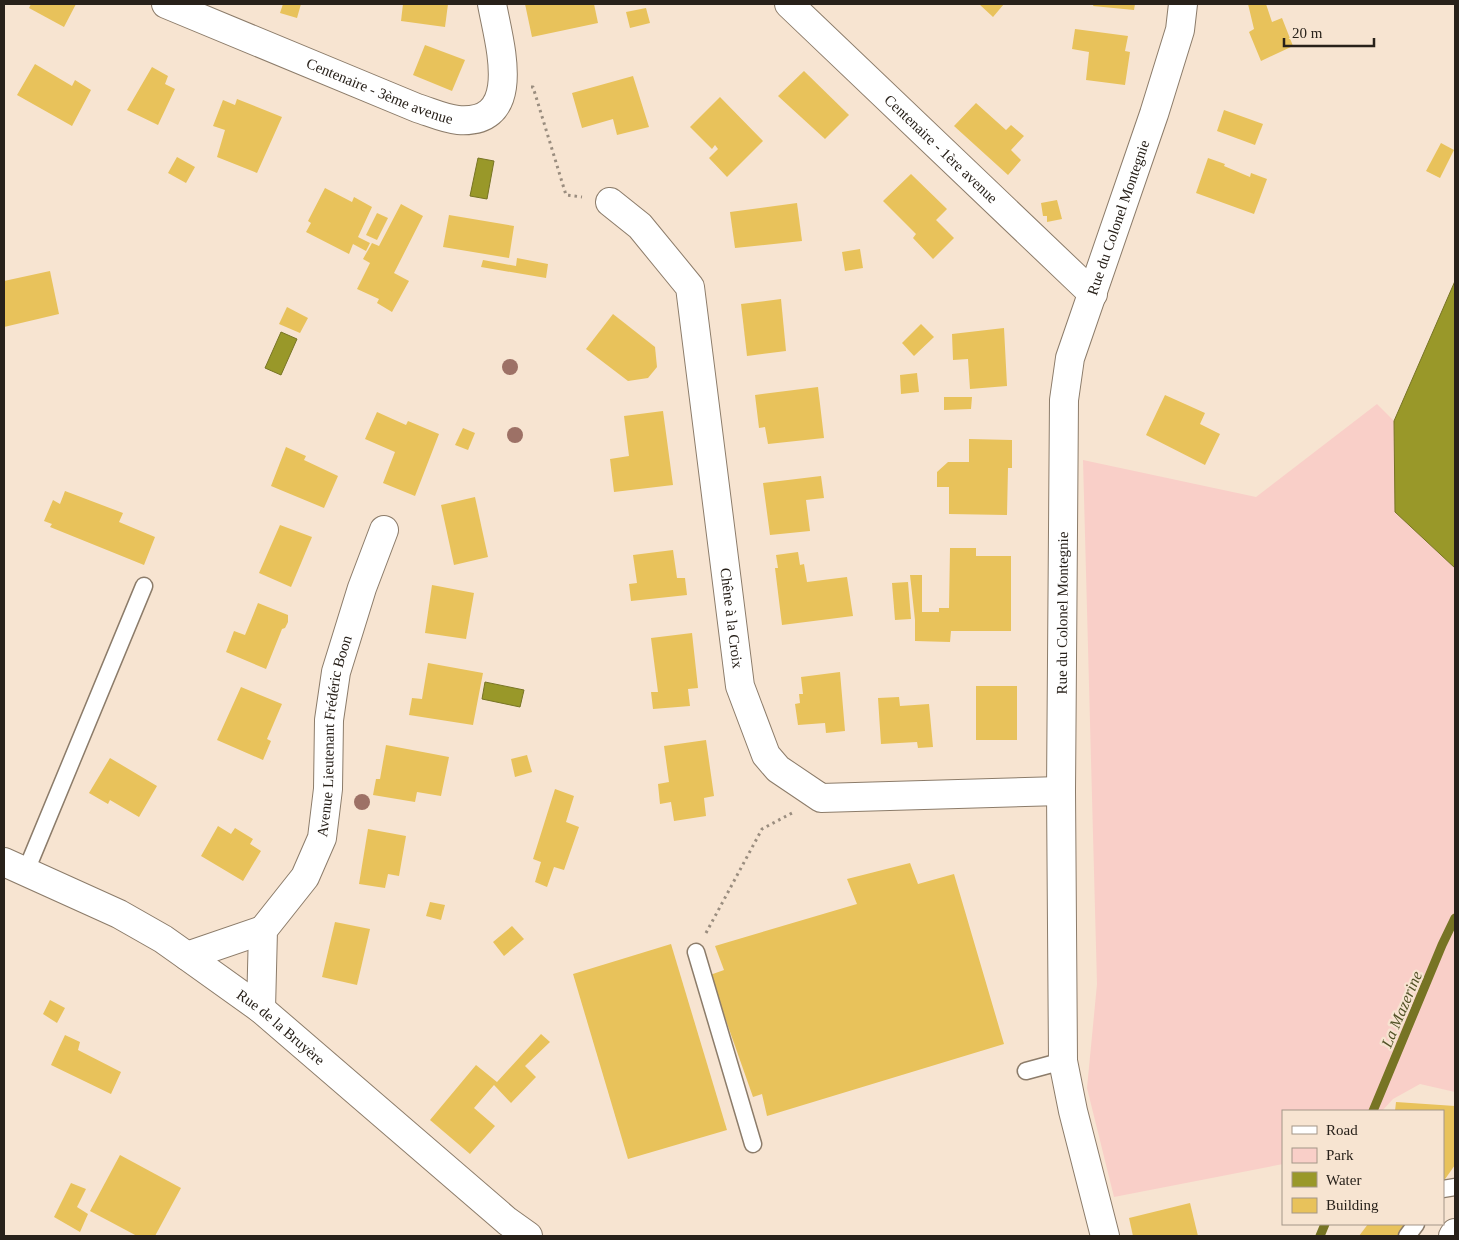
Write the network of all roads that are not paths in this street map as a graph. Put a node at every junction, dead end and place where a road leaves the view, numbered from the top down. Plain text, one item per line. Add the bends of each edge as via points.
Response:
1 (166, 4) edge
2 (492, 4) edge
3 (789, 4) edge
4 (1183, 4) edge
5 (610, 202) road end
6 (1093, 294) junction
7 (384, 530) dead end
8 (144, 586) dead end
9 (1061, 790) junction
10 (15, 867) edge
11 (263, 930) junction
12 (696, 952) road end
13 (187, 956) junction
14 (261, 1009) junction
15 (1063, 1061) junction
16 (1026, 1071) dead end
17 (753, 1144) dead end
18 (1415, 1225) edge
19 (1455, 1233) edge
20 (528, 1236) edge
21 (1105, 1236) edge
22 (1407, 1236) edge
23 (1453, 1236) edge

1 - 2 street, Centenaire - 3ème avenue via 417,108 456,120 479,120 498,105 504,83
3 - 6 street, Centenaire - 1ère avenue
4 - 6 street, Rue du Colonel Montegnie via 1180,30
5 - 9 street, Chêne à la Croix via 640,226 690,287 740,686 766,755 778,769 821,798
6 - 9 street, Rue du Colonel Montegnie via 1070,358 1064,400
7 - 11 street, Avenue Lieutenant Frédéric Boon via 336,672 329,720 328,789 322,838 306,877
8 - 10 lane
9 - 15 street, Rue du Colonel Montegnie
10 - 13 street, Rue de la Bruyère via 119,914
11 - 13 street
11 - 14 street
12 - 17 lane
13 - 14 street, Rue de la Bruyère
14 - 20 street, Rue de la Bruyère
15 - 16 lane
15 - 21 street, Rue du Colonel Montegnie
18 - 22 lane
19 - 23 street

